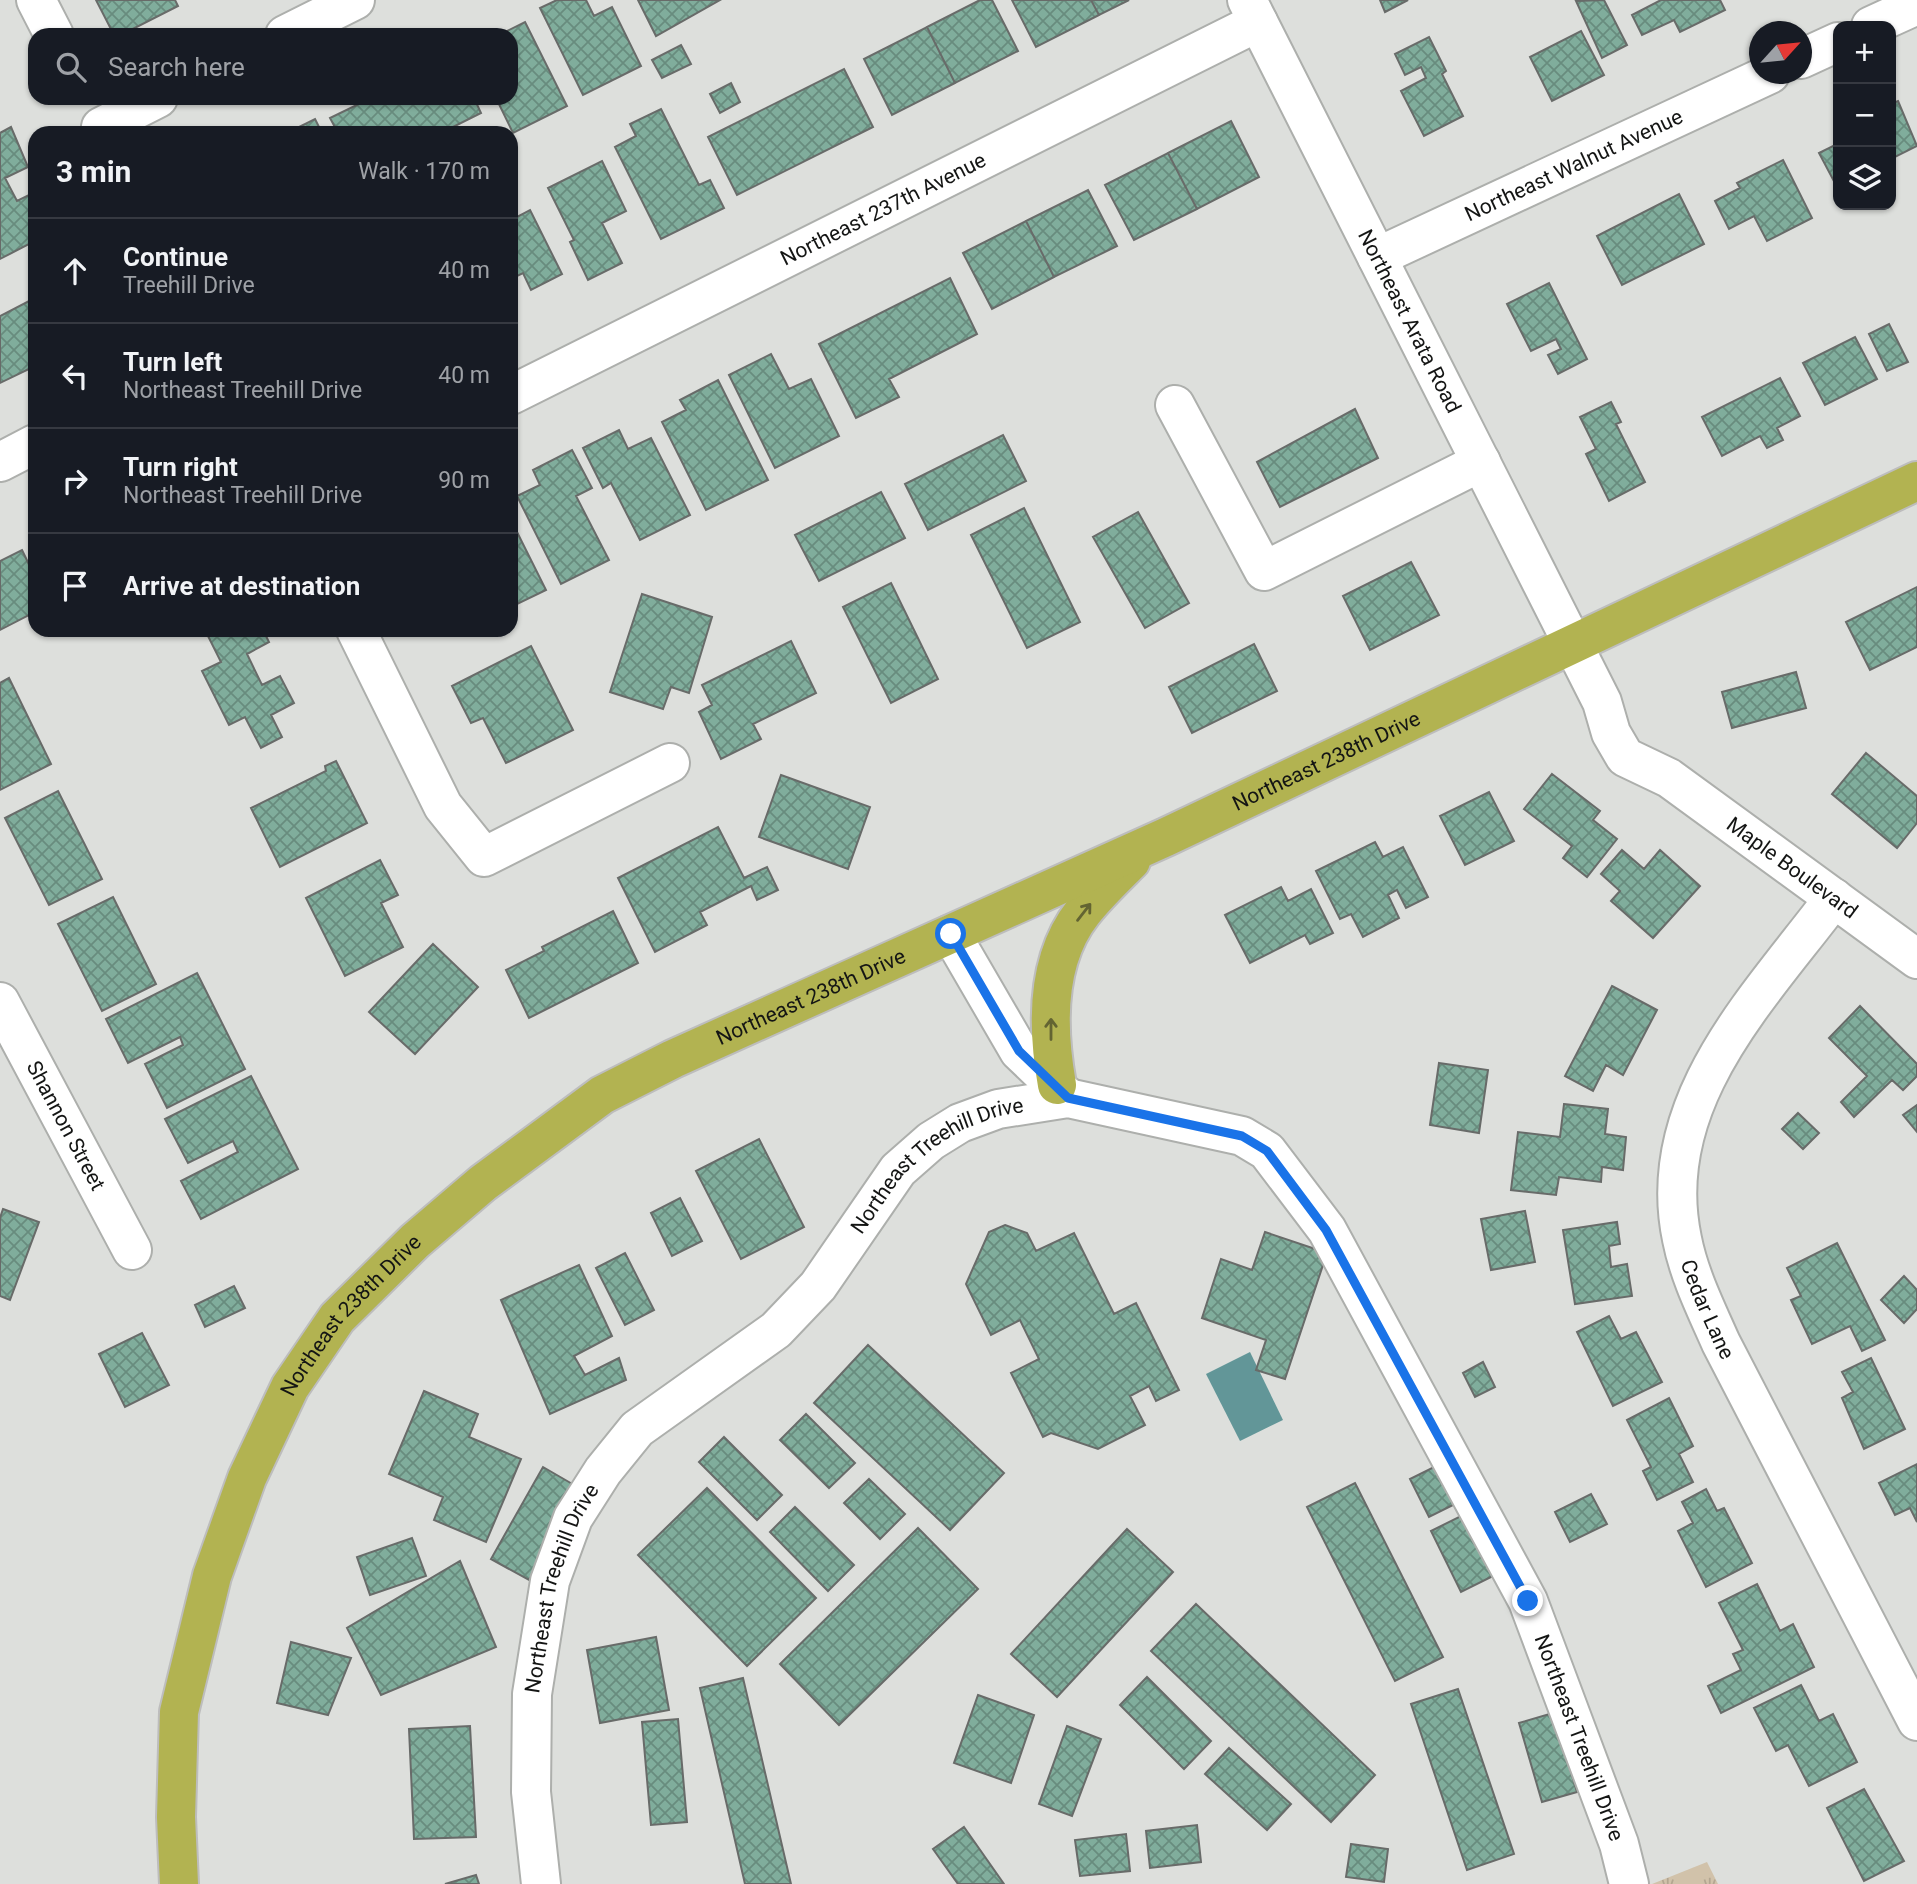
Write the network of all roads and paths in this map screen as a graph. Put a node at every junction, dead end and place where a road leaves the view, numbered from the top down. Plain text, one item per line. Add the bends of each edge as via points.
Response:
1 (36, 0) edge
2 (355, 0) edge
3 (1917, 5) edge
4 (1252, 11) edge
5 (1882, 21) edge
6 (50, 28) edge
7 (299, 28) edge
8 (1833, 43) edge
9 (1812, 54) edge
10 (1749, 83) edge
11 (138, 105) edge
12 (97, 119) edge
13 (1377, 257) junction
14 (518, 391) edge
15 (1175, 405) dead end
16 (28, 448) edge
17 (0, 462) edge
18 (1481, 462) junction
19 (1917, 481) edge
20 (359, 637) edge
21 (1573, 645) junction
22 (670, 763) dead end
23 (1154, 842) junction
24 (1834, 898) junction
25 (951, 934) junction
26 (1917, 959) edge
27 (0, 1002) edge
28 (1063, 1092) junction
29 (132, 1250) dead end
30 (1917, 1721) edge
31 (178, 1884) edge
32 (541, 1884) edge
33 (1629, 1884) edge

1 - 6 street
2 - 7 street
3 - 5 street
4 - 13 street, Northeast Arata Road
4 - 14 street, Northeast 237th Avenue
8 - 9 street
10 - 13 street, Northeast Walnut Avenue
11 - 12 street
13 - 18 street, Northeast Arata Road
15 - 18 street via 1264,571
16 - 17 street
18 - 21 street, Northeast Arata Road
19 - 21 highway, Northeast 238th Drive
20 - 22 street via 443,806 484,857
21 - 23 highway, Northeast 238th Drive
21 - 24 street, Maple Boulevard via 1604,708 1648,742 1670,778
23 - 25 highway, Northeast 238th Drive
28 -> 23 highway via 1051,1049 1051,993 1070,933 1110,882
24 - 26 street, Maple Boulevard
24 - 30 street, Cedar Lane via 1718,1052 1696,1095 1681,1142 1676,1191 1682,1238 1701,1299
25 - 28 street via 1019,1051
25 - 31 highway, Northeast 238th Drive via 602,1095 482,1183 337,1318 290,1387 247,1478 212,1576 179,1712
27 - 29 street, Shannon Street
28 - 32 street, Northeast Treehill Drive via 960,1123 931,1141 898,1170 818,1286 776,1330 637,1429 603,1471 573,1518 550,1581 532,1694 531,1792
28 - 33 street, Northeast Treehill Drive via 1242,1136 1267,1151 1326,1230 1528,1601 1619,1844

